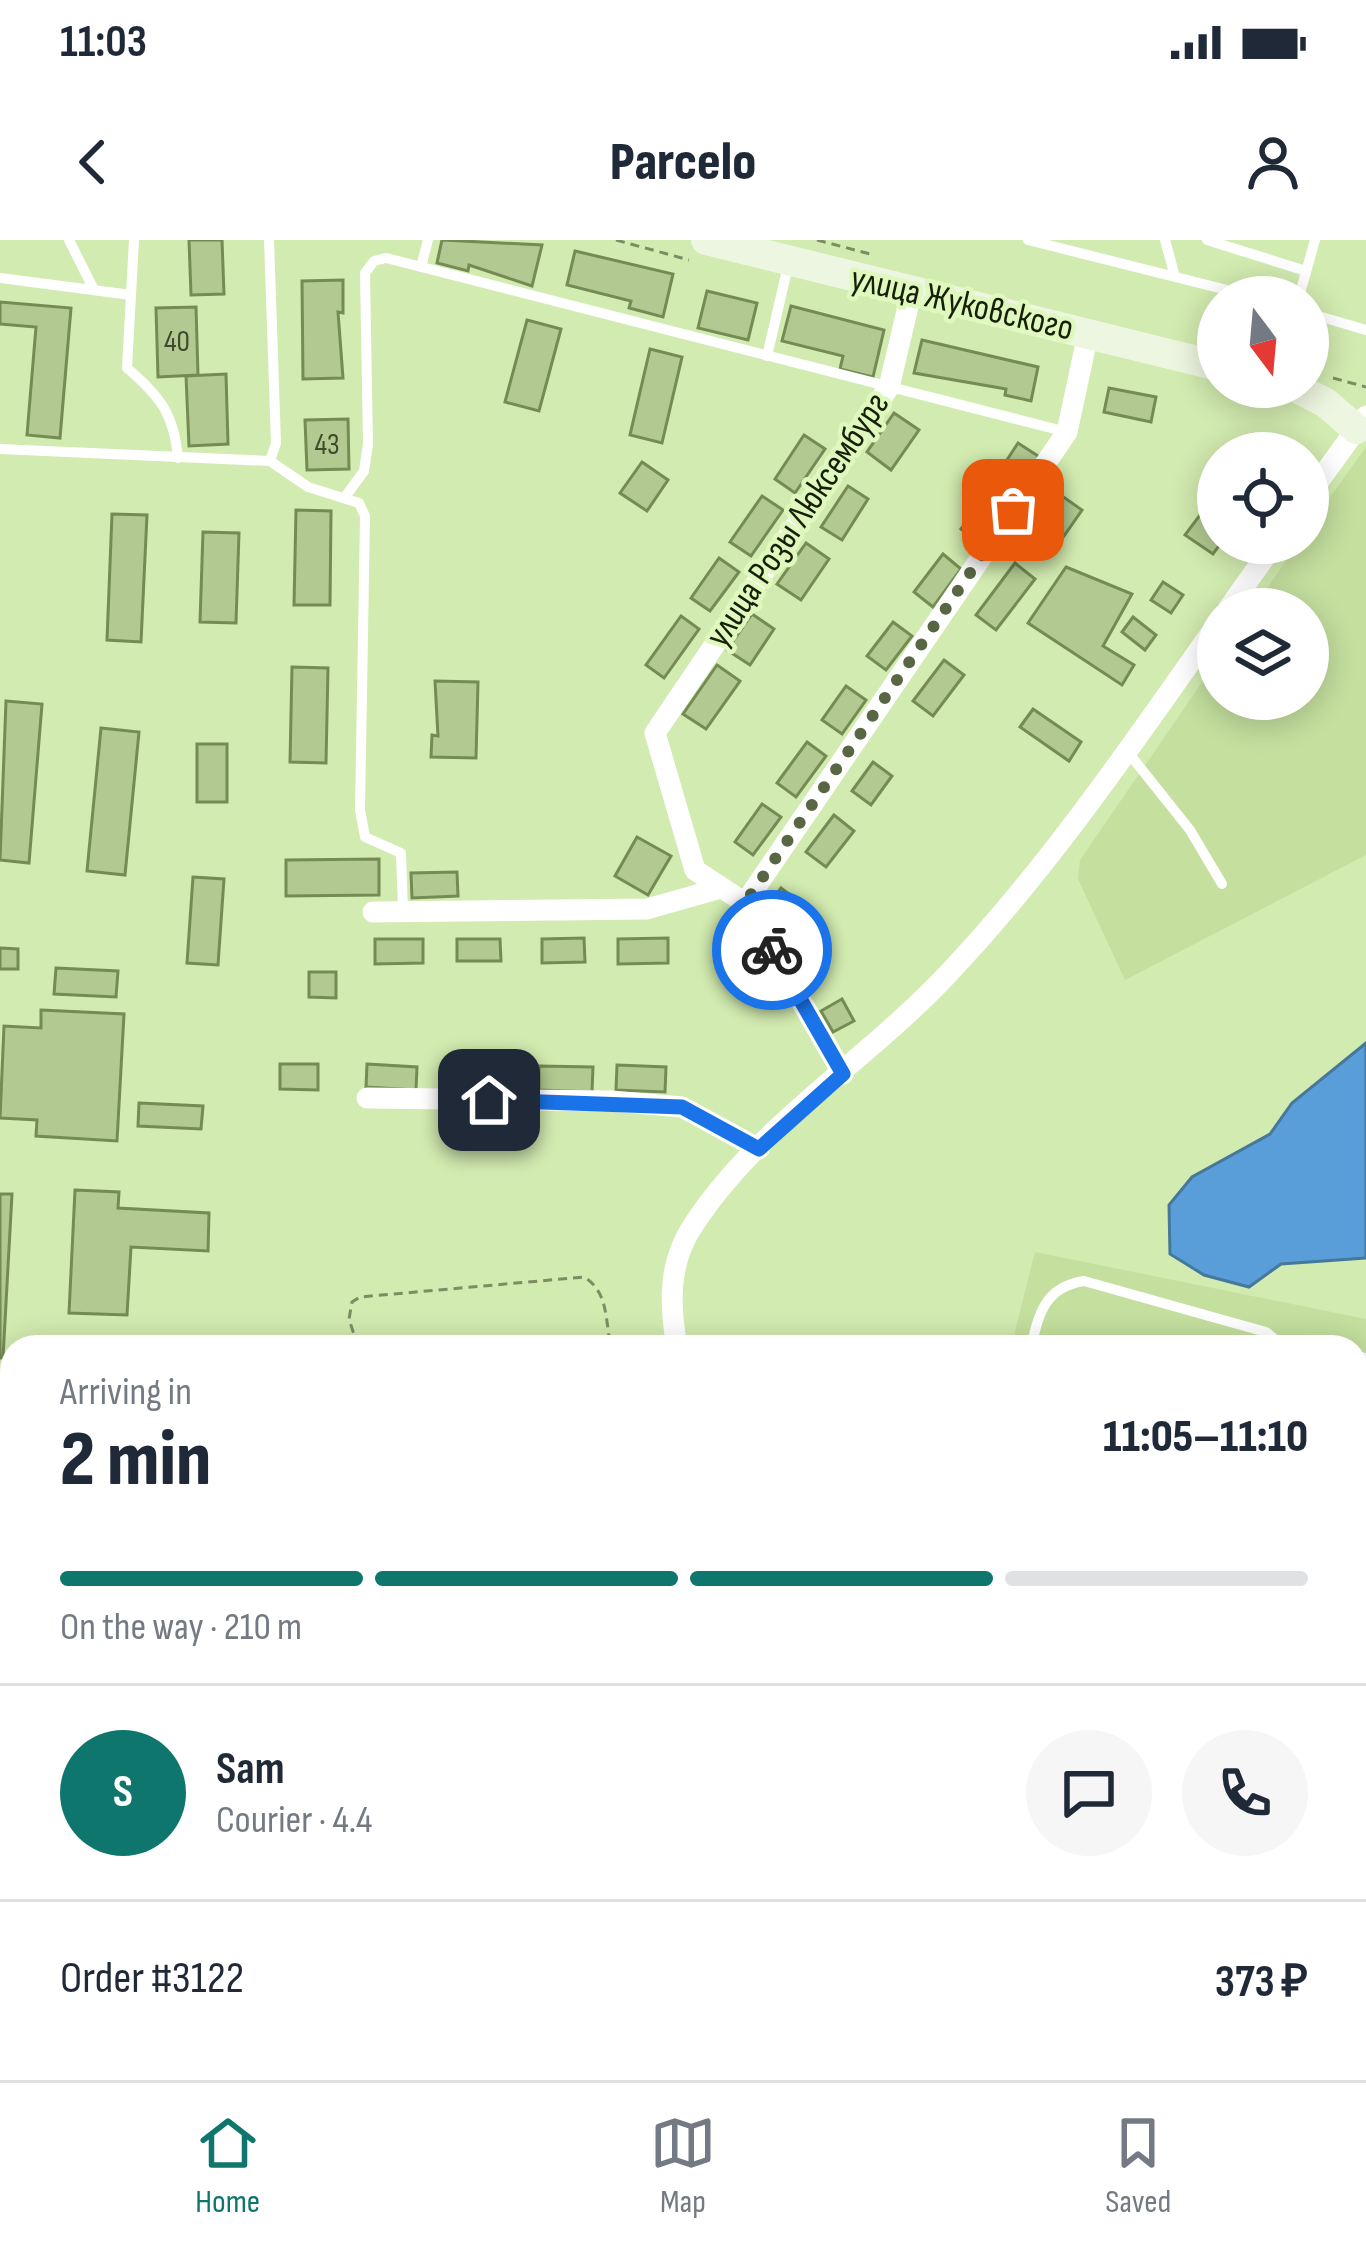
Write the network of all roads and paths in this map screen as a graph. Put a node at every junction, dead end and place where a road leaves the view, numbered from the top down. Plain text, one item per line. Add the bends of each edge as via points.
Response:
1 (69, 240) edge
2 (134, 240) edge
3 (269, 240) edge
4 (428, 240) edge
5 (706, 240) edge
6 (1028, 240) edge
7 (1165, 240) edge
8 (1207, 240) edge
9 (1315, 240) edge
10 (789, 262) junction
11 (421, 267) junction
12 (1306, 271) junction
13 (1174, 273) junction
14 (1305, 276) edge
15 (0, 278) edge
16 (1197, 280) edge
17 (93, 288) junction
18 (131, 295) junction
19 (911, 295) junction
20 (1329, 319) edge
21 (1366, 330) edge
22 (1088, 334) junction
23 (767, 356) junction
24 (1197, 361) edge
25 (1329, 383) edge
26 (889, 387) junction
27 (1366, 387) edge
28 (1329, 405) edge
29 (1362, 429) edge
30 (1067, 432) junction
31 (0, 448) edge
32 (178, 458) junction
33 (270, 461) junction
34 (1329, 470) edge
35 (344, 497) junction
36 (1197, 653) edge
37 (1127, 751) junction
38 (1222, 884) dead end
39 (721, 888) junction
40 (745, 903) junction
41 (374, 912) dead end
42 (404, 912) junction
43 (843, 1074) junction
44 (367, 1098) dead end
45 (759, 1149) junction
46 (354, 1335) edge
47 (608, 1335) edge
48 (676, 1335) edge
49 (1035, 1335) edge
50 (1270, 1335) edge

1 - 17 lane
2 - 18 lane
3 - 33 lane via 276,443
4 - 11 lane
5 - 10 street, улица Жуковского
6 - 13 lane
7 - 13 lane
8 - 12 lane
9 - 12 lane
10 - 19 street, улица Жуковского
10 - 23 lane
11 - 23 lane
11 - 35 lane via 386,258 365,273 368,444 364,471
12 - 14 lane
13 - 16 lane
15 - 17 lane
17 - 18 lane
18 - 32 lane via 127,368 162,398
19 - 22 street, улица Жуковского
19 - 26 street, улица Розы Люксембург
20 - 21 lane
22 - 24 street, улица Жуковского
22 - 30 street
23 - 26 lane
25 - 27 path
26 - 30 lane
26 - 39 street, улица Розы Люксембург via 656,733 695,871
28 - 29 street
29 - 34 street
30 - 40 street
31 - 32 lane
32 - 33 lane
33 - 35 lane via 308,487
35 - 42 lane via 365,516 360,810 365,837 401,853
36 - 37 street
37 - 38 lane
37 - 43 street via 951,972
39 - 40 street
39 - 42 street via 647,909
40 - 43 street
41 - 42 street
43 - 45 street
44 - 45 street via 682,1107
45 - 48 street via 687,1236 671,1292
46 - 47 path via 349,1319 360,1297 584,1277 604,1300
49 - 50 lane via 1049,1297 1084,1281

